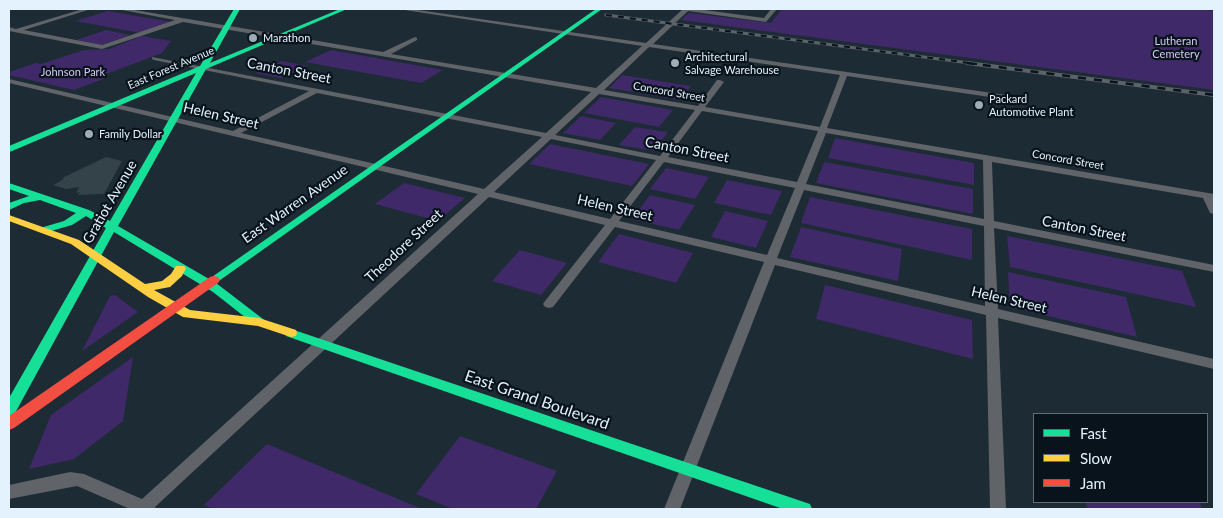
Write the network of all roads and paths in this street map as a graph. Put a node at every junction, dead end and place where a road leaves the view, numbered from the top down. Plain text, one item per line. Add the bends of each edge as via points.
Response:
1 (88, 9) edge
2 (120, 9) edge
3 (237, 9) edge
4 (344, 9) edge
5 (401, 9) edge
6 (599, 9) edge
7 (686, 9) edge
8 (774, 9) edge
9 (184, 20) junction
10 (227, 27) junction
11 (11, 31) edge
12 (565, 33) junction
13 (279, 36) junction
14 (415, 39) dead end
15 (648, 45) junction
16 (385, 54) junction
17 (154, 58) dead end
18 (203, 68) junction
19 (845, 73) junction
20 (504, 75) junction
21 (9, 81) edge
22 (720, 82) dead end
23 (316, 90) junction
24 (598, 91) junction
25 (1010, 98) dead end
26 (113, 106) junction
27 (700, 108) junction
28 (447, 116) junction
29 (174, 120) junction
30 (823, 130) junction
31 (233, 134) junction
32 (548, 136) junction
33 (9, 149) edge
34 (987, 158) junction
35 (662, 159) junction
36 (374, 167) junction
37 (9, 186) edge
38 (801, 186) junction
39 (486, 193) junction
40 (1210, 196) edge
41 (42, 197) junction
42 (9, 207) edge
43 (85, 212) junction
44 (1214, 212) edge
45 (9, 218) edge
46 (612, 223) junction
47 (988, 224) junction
48 (113, 227) junction
49 (44, 230) junction
50 (96, 257) junction
51 (771, 261) junction
52 (180, 268) junction
53 (1214, 268) edge
54 (207, 284) junction
55 (143, 288) junction
56 (549, 304) dead end
57 (176, 308) junction
58 (993, 312) junction
59 (259, 322) junction
60 (322, 344) junction
61 (1214, 364) edge
62 (9, 411) edge
63 (9, 424) edge
64 (688, 470) junction
65 (9, 492) edge
66 (146, 508) edge
67 (672, 509) edge
68 (804, 509) edge
69 (998, 509) edge

1 - 11 street
2 - 9 street, Concord Street
3 - 10 main road, Gratiot Avenue
4 - 13 main road, East Forest Avenue
5 - 12 street
6 - 12 main road, East Warren Avenue
7 - 8 street via 766,20
7 - 15 street, Theodore Street
9 - 10 street, Concord Street
9 - 11 street via 102,47
10 - 13 street, Concord Street
10 - 18 main road, Gratiot Avenue
12 - 15 street
12 - 20 main road, East Warren Avenue
13 - 16 street, Concord Street
13 - 18 main road, East Forest Avenue
14 - 16 street
15 - 19 street
15 - 24 street, Theodore Street
16 - 20 street, Concord Street
17 - 18 street, Canton Street
18 - 23 street, Canton Street
18 - 26 main road, East Forest Avenue
18 - 29 main road, Gratiot Avenue
19 - 25 street
19 - 30 street
20 - 24 street, Concord Street
20 - 28 main road, East Warren Avenue
21 - 26 street, Helen Street
22 - 27 street
23 - 28 street, Canton Street
23 - 31 street
24 - 27 street, Concord Street
24 - 32 street, Theodore Street
26 - 29 street, Helen Street
26 - 33 main road, East Forest Avenue
27 - 30 street, Concord Street
27 - 35 street
28 - 32 street, Canton Street
28 - 36 main road, East Warren Avenue
29 - 31 street, Helen Street
29 - 48 main road, Gratiot Avenue
30 - 34 street, Concord Street
30 - 38 street
31 - 36 street, Helen Street
32 - 35 street, Canton Street
32 - 39 street, Theodore Street
34 - 40 street, Concord Street
34 - 47 street
35 - 38 street, Canton Street
35 - 46 street
36 - 39 street, Helen Street
36 - 54 main road, East Warren Avenue
37 - 41 main road, East Grand Boulevard
38 - 47 street, Canton Street
38 - 51 street
39 - 46 street, Helen Street
39 - 60 street, Theodore Street
40 - 44 street
41 - 42 main road
41 - 43 main road, East Grand Boulevard
43 - 48 main road, East Grand Boulevard
43 - 49 main road via 68,224
45 - 49 main road, East Grand Boulevard
46 - 51 street, Helen Street
46 - 56 street
47 - 53 street, Canton Street
47 - 58 street
48 - 50 main road, Gratiot Avenue
48 - 52 main road, East Grand Boulevard
49 - 50 main road, East Grand Boulevard via 75,242
50 - 55 main road, East Grand Boulevard
50 - 62 main road, Gratiot Avenue
51 - 58 street, Helen Street
51 - 64 street
52 - 54 main road, East Grand Boulevard
52 - 55 main road via 166,284
54 - 57 main road, East Warren Avenue
54 - 59 main road, East Grand Boulevard
55 - 57 main road, East Grand Boulevard
57 - 59 main road, East Grand Boulevard via 187,314
57 - 63 main road, East Warren Avenue
58 - 61 street, Helen Street
58 - 69 street
59 - 60 main road, East Grand Boulevard
60 - 64 main road, East Grand Boulevard
60 - 66 street, Theodore Street
64 - 67 street
64 - 68 main road, East Grand Boulevard
65 - 66 street via 78,479

